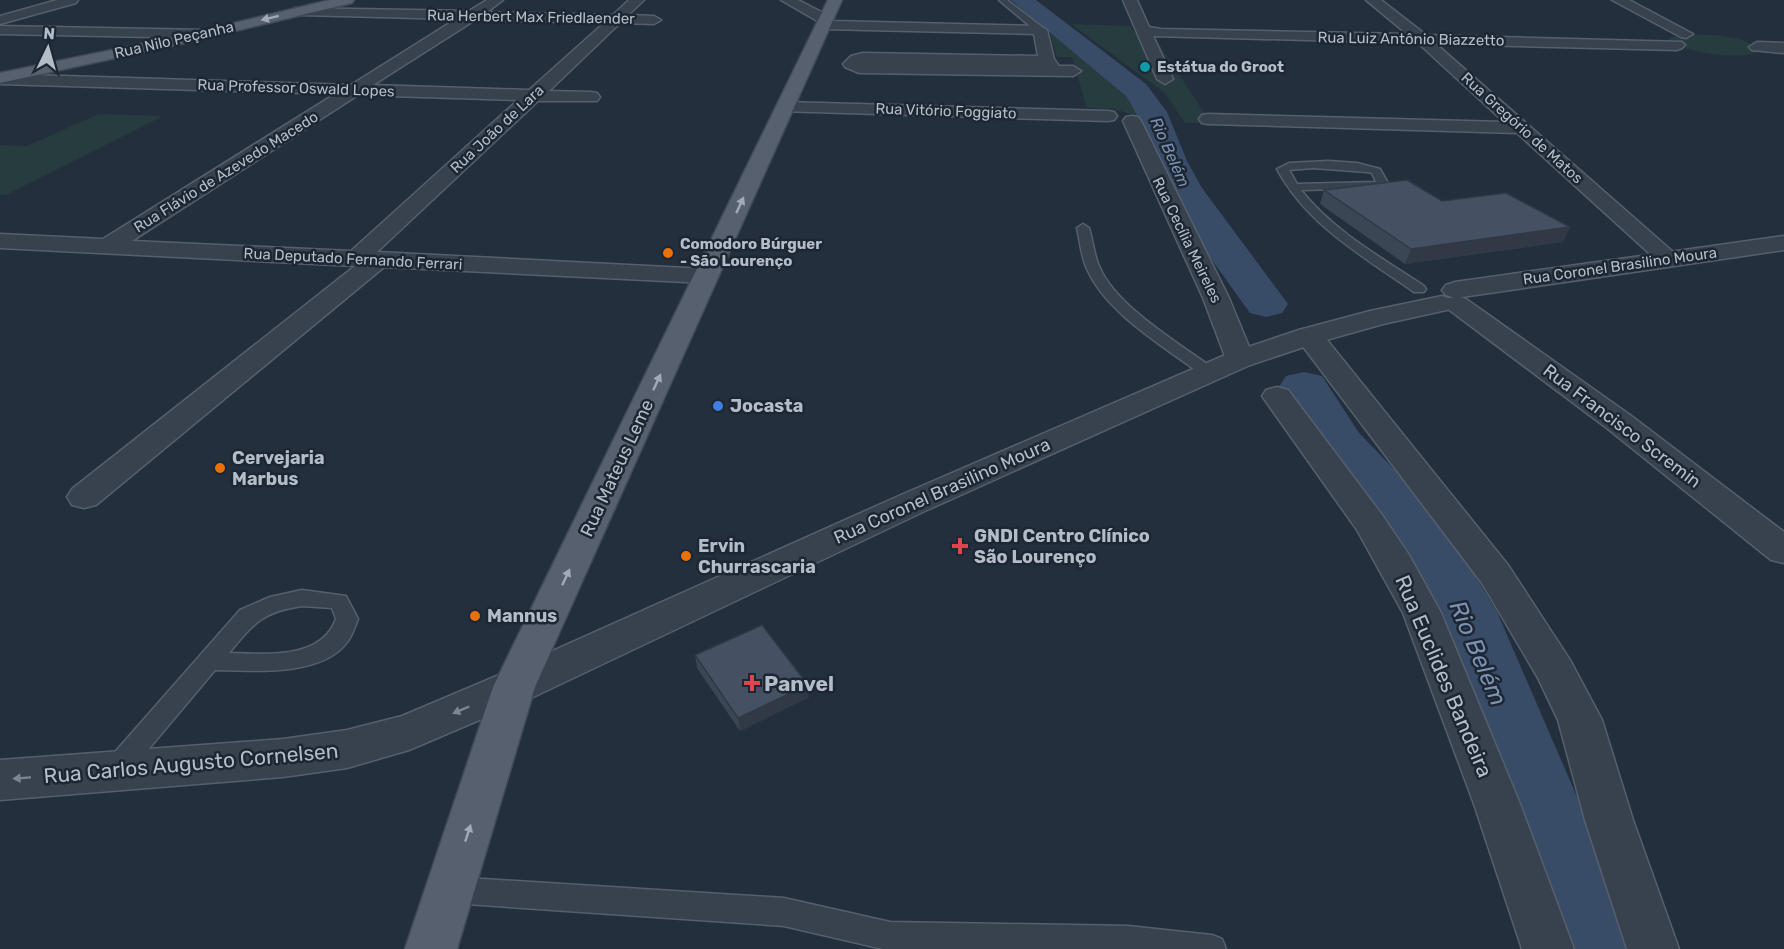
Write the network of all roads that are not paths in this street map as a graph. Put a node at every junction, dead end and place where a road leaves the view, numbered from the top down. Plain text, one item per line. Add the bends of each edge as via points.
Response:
1 (71, 0) edge
2 (347, 0) edge
3 (496, 0) edge
4 (638, 0) edge
5 (788, 0) edge
6 (1003, 0) edge
7 (1130, 0) edge
8 (1373, 0) edge
9 (1619, 0) edge
10 (300, 11) junction
11 (475, 15) junction
12 (828, 15) edge
13 (617, 19) junction
14 (654, 20) dead end
15 (0, 21) edge
16 (0, 30) edge
17 (1040, 30) junction
18 (1145, 31) junction
19 (205, 34) junction
20 (1422, 39) junction
21 (1757, 47) dead end
22 (1784, 48) edge
23 (1049, 66) junction
24 (1073, 71) dead end
25 (0, 79) edge
26 (1165, 79) dead end
27 (356, 90) junction
28 (534, 95) junction
29 (591, 97) dead end
30 (785, 107) junction
31 (1108, 116) dead end
32 (1208, 119) dead end
33 (1132, 121) dead end
34 (1522, 128) junction
35 (1294, 187) junction
36 (1083, 228) dead end
37 (0, 241) edge
38 (1784, 243) edge
39 (108, 246) junction
40 (367, 259) junction
41 (1669, 259) junction
42 (706, 276) junction
43 (1441, 294) junction
44 (1309, 336) junction
45 (1240, 359) junction
46 (1208, 372) junction
47 (1277, 396) dead end
48 (84, 496) dead end
49 (1784, 551) edge
50 (209, 661) junction
51 (514, 687) junction
52 (113, 772) junction
53 (0, 780) edge
54 (450, 890) junction
55 (431, 949) edge
56 (1212, 949) edge
57 (1548, 949) edge
58 (1653, 949) edge

1 - 15 street
2 - 10 main road, Rua Nilo Peçanha
3 - 11 street, Rua Flávio de Azevedo Macedo
4 - 13 street, Rua João de Lara
5 - 12 street
6 - 17 lane
7 - 18 street
8 - 20 street, Rua Gregório de Matos
9 - 20 street, Rua Luiz Antônio Biazzetto via 1682,40
10 - 11 street, Rua Herbert Max Friedlaender
10 -> 19 main road, Rua Nilo Peçanha
11 - 13 street, Rua Herbert Max Friedlaender
11 - 27 street, Rua Flávio de Azevedo Macedo
12 - 17 street
12 - 30 main road, Rua Mateus Leme
13 - 14 street, Rua Herbert Max Friedlaender
13 - 28 street, Rua João de Lara
16 - 19 street
17 - 23 street
18 - 20 street, Rua Luiz Antônio Biazzetto
18 - 26 street
19 - 25 main road, Rua Nilo Peçanha
20 - 34 street, Rua Gregório de Matos
21 - 22 street
23 - 23 street via 859,68 851,64 863,58
23 - 24 street
25 - 27 street, Rua Professor Oswald Lopes
27 - 28 street, Rua Professor Oswald Lopes
27 - 39 street, Rua Flávio de Azevedo Macedo
28 - 29 street, Rua Professor Oswald Lopes
28 - 40 street, Rua João de Lara
30 - 31 street, Rua Vitório Foggiato
42 -> 30 main road, Rua Mateus Leme
32 - 34 street
33 - 45 street, Rua Cecília Meireles
34 - 41 street, Rua Gregório de Matos
35 - 35 lane via 1283,169 1287,166 1362,166 1376,171 1383,182 1376,186
35 - 43 lane via 1318,215 1354,243
36 - 46 lane via 1094,269 1106,290
37 - 39 street, Rua Deputado Fernando Ferrari
38 - 41 street, Rua Coronel Brasilino Moura
39 - 40 street, Rua Deputado Fernando Ferrari
40 - 42 street, Rua Deputado Fernando Ferrari
40 - 48 street, Rua João de Lara
41 - 43 street, Rua Coronel Brasilino Moura
51 -> 42 main road, Rua Mateus Leme
43 - 44 street, Rua Coronel Brasilino Moura via 1379,317
43 - 45 street, Rua Coronel Brasilino Moura via 1274,331
43 - 49 street, Rua Francisco Scremin via 1619,422
44 - 45 street, Rua Coronel Brasilino Moura
44 - 58 street via 1495,574 1555,671 1581,720 1609,820
45 - 46 street, Rua Coronel Brasilino Moura
46 - 51 street, Rua Coronel Brasilino Moura
47 - 57 street, Rua Euclides Bandeira via 1370,523 1422,613 1497,804
50 - 50 lane via 248,616 276,602 302,598 339,601 347,619 339,638 319,653 288,662
50 - 52 lane
51 -> 52 street, Rua Carlos Augusto Cornelsen via 409,732 347,749
54 -> 51 main road, Rua Mateus Leme
52 -> 53 street, Rua Carlos Augusto Cornelsen
54 - 55 main road, Rua Mateus Leme
54 - 56 lane via 784,912 890,936 1128,940

